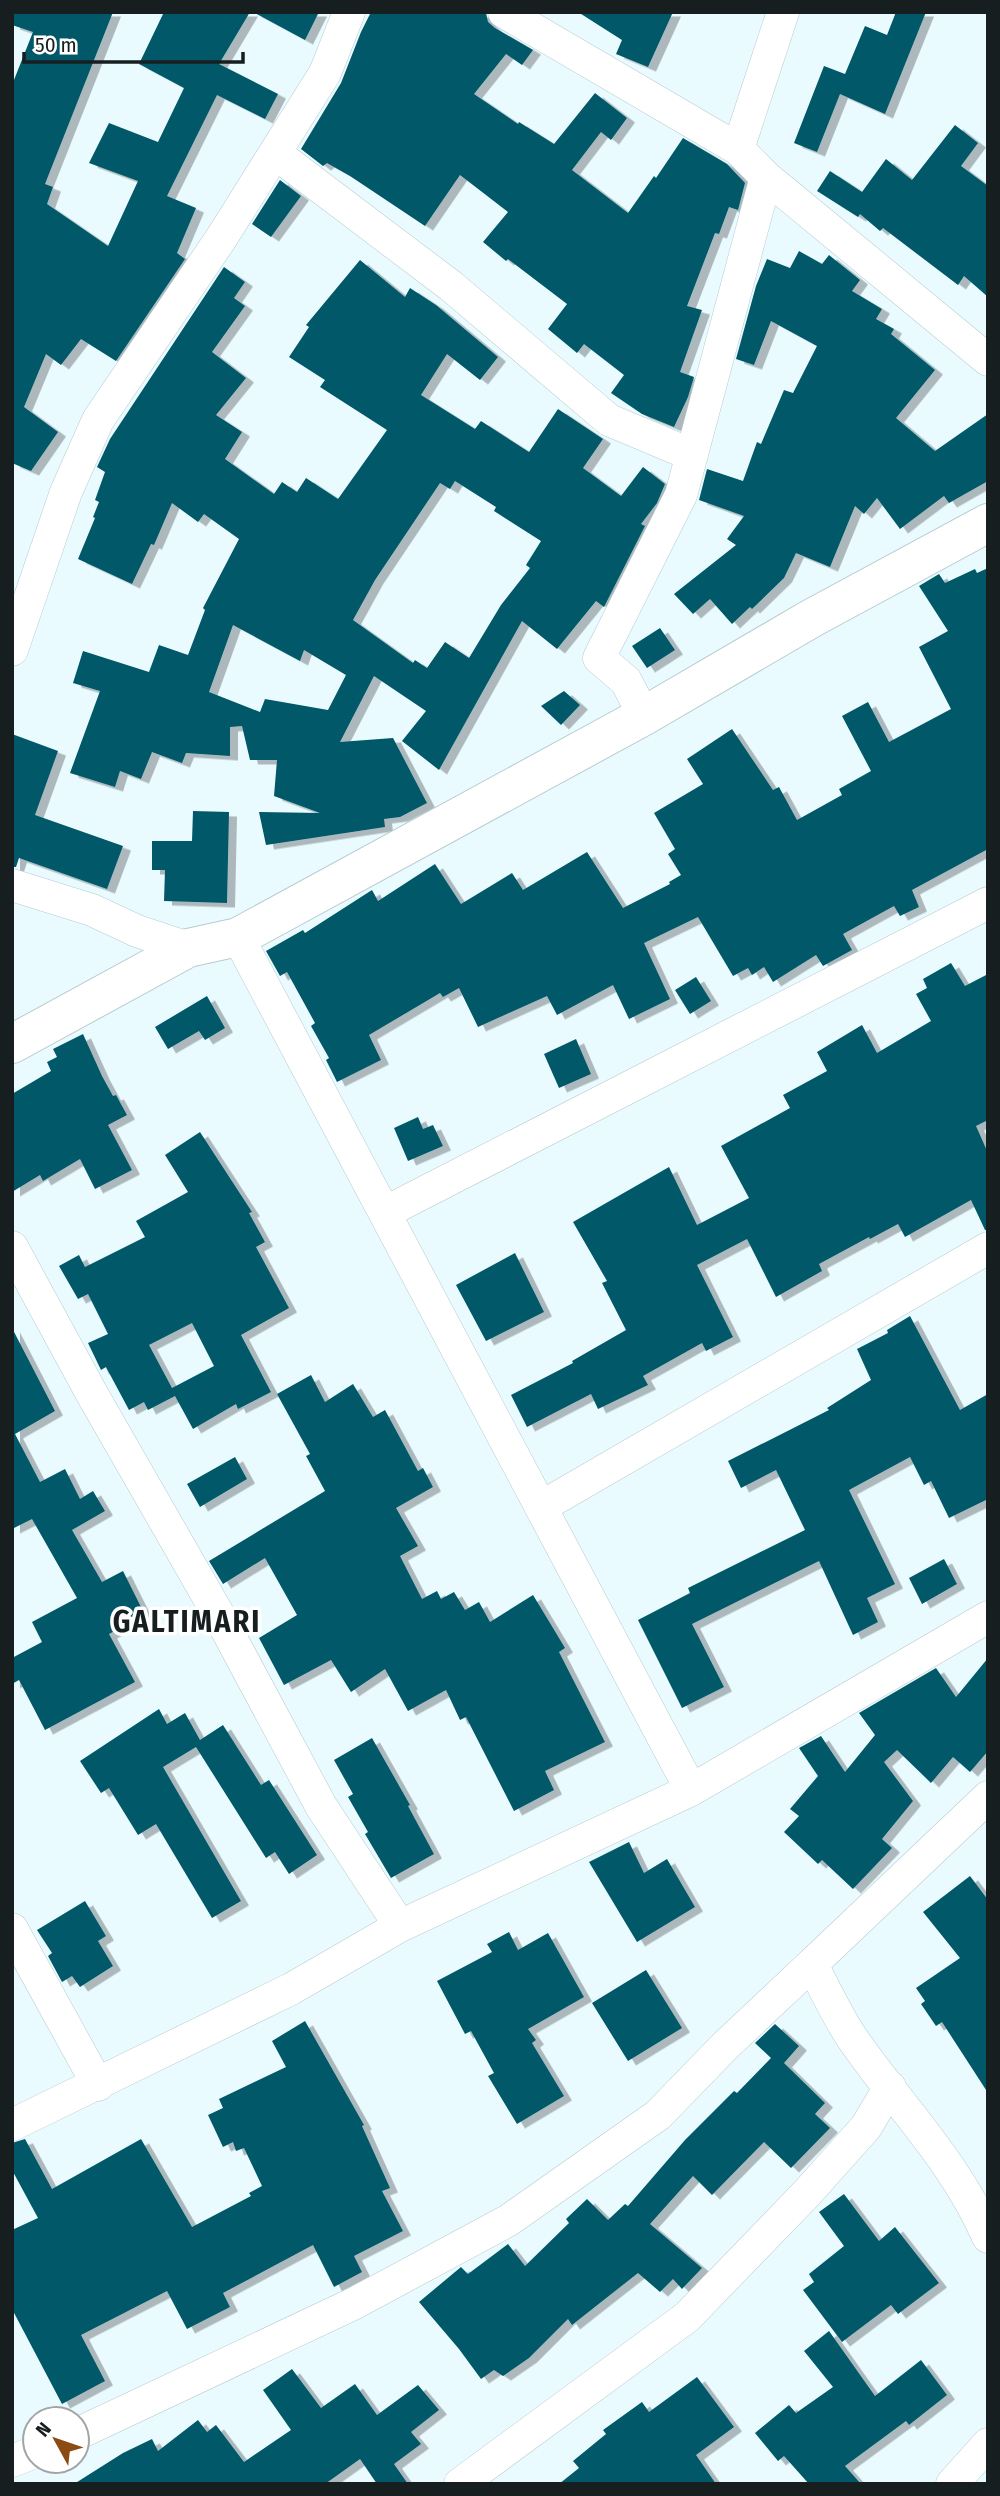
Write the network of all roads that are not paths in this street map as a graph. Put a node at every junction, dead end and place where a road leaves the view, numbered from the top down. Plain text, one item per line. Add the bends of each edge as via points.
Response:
1 (349, 12) edge
2 (504, 12) edge
3 (783, 12) edge
4 (738, 149) junction
5 (275, 153) junction
6 (766, 177) junction
7 (988, 360) edge
8 (692, 455) junction
9 (988, 523) edge
10 (12, 650) edge
11 (644, 716) junction
12 (12, 885) edge
13 (988, 903) edge
14 (238, 937) junction
15 (188, 948) junction
16 (12, 1044) edge
17 (386, 1212) junction
18 (12, 1247) edge
19 (988, 1248) edge
20 (541, 1507) junction
21 (988, 1617) edge
22 (691, 1790) junction
23 (988, 1797) edge
24 (400, 1926) junction
25 (12, 1929) edge
26 (812, 1965) junction
27 (98, 2085) junction
28 (890, 2087) junction
29 (12, 2125) edge
30 (988, 2237) edge
31 (91, 2427) edge
32 (988, 2444) edge
33 (460, 2484) edge
34 (952, 2484) edge

1 - 5 street via 325,74
2 - 4 street
3 - 4 street
4 - 6 street
5 - 8 street via 451,286 609,420
5 - 10 street via 98,419 66,492
6 - 7 street
6 - 8 street
8 - 11 street via 681,495 599,658 626,681
9 - 11 street
11 - 14 street
12 - 15 street
13 - 17 street
14 - 15 street
14 - 17 street
15 - 16 street
17 - 20 street
18 - 24 street via 321,1806
19 - 20 street
20 - 22 street
21 - 22 street
22 - 24 street
23 - 26 street
24 - 27 street via 291,1989
25 - 27 street
26 - 28 street via 850,2034
26 - 31 street via 658,2115 509,2220 355,2303
27 - 29 street
28 - 30 street via 930,2138
28 - 33 street via 866,2127 687,2317
32 - 34 street

